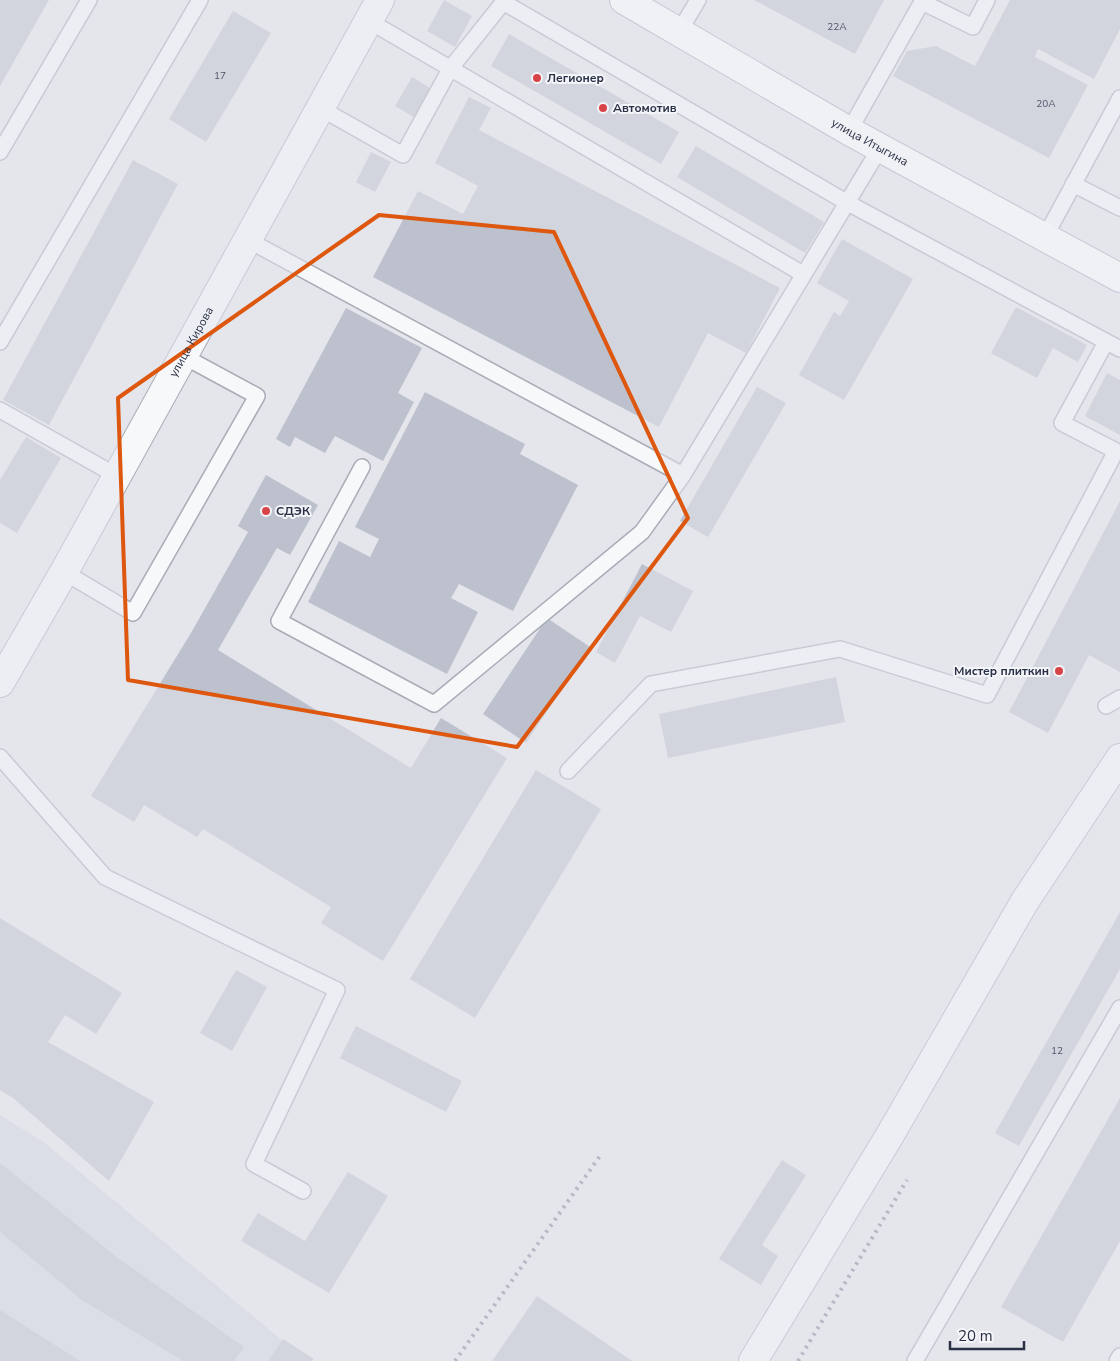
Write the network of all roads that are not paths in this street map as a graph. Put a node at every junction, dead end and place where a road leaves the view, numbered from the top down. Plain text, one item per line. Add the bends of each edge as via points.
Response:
1 (90, 0) edge
2 (200, 0) edge
3 (624, 0) edge
4 (698, 0) edge
5 (987, 0) edge
6 (504, 1) edge
7 (922, 1) edge
8 (374, 10) edge
9 (679, 32) junction
10 (450, 69) junction
11 (1120, 98) edge
12 (320, 108) junction
13 (849, 131) junction
14 (880, 148) junction
15 (0, 152) edge
16 (1073, 184) junction
17 (846, 202) junction
18 (1120, 208) edge
19 (1045, 237) junction
20 (248, 240) junction
21 (803, 274) junction
22 (1120, 278) edge
23 (0, 342) edge
24 (1106, 342) junction
25 (1120, 349) edge
26 (183, 356) junction
27 (0, 410) edge
28 (362, 467) dead end
29 (683, 475) junction
30 (117, 476) junction
31 (64, 572) junction
32 (0, 683) edge
33 (1120, 698) edge
34 (1106, 706) dead end
35 (0, 757) edge
36 (1120, 758) edge
37 (568, 771) dead end
38 (1120, 1008) edge
39 (303, 1191) dead end
40 (1120, 1356) edge
41 (753, 1361) edge
42 (915, 1361) edge
43 (1117, 1361) edge

1 - 15 lane
2 - 23 lane
3 - 9 main road, улица Итыгина
4 - 9 lane
5 - 7 lane via 973,27
6 - 10 lane
6 - 17 lane
7 - 13 lane
8 - 10 lane
8 - 12 street, улица Кирова
9 - 13 main road, улица Итыгина
10 - 12 lane via 403,155
10 - 21 lane
11 - 16 lane
12 - 20 street, улица Кирова
13 - 14 main road, улица Итыгина
14 - 17 lane
14 - 19 main road, улица Итыгина
16 - 18 lane
16 - 19 lane
17 - 21 lane
17 - 24 lane
19 - 22 main road, улица Итыгина
20 - 26 street, улица Кирова
20 - 29 lane
21 - 29 lane
24 - 25 lane
24 - 37 lane via 1062,422 1116,452 987,695 840,649 651,684
26 - 30 street, улица Кирова
26 - 31 lane via 257,396 133,613
27 - 30 lane
28 - 29 lane via 280,621 434,704 642,532
30 - 31 street, улица Кирова
31 - 32 street, улица Кирова
33 - 34 lane
35 - 39 lane via 105,878 337,990 254,1164
36 - 41 street via 1025,901
38 - 42 lane
40 - 43 lane

